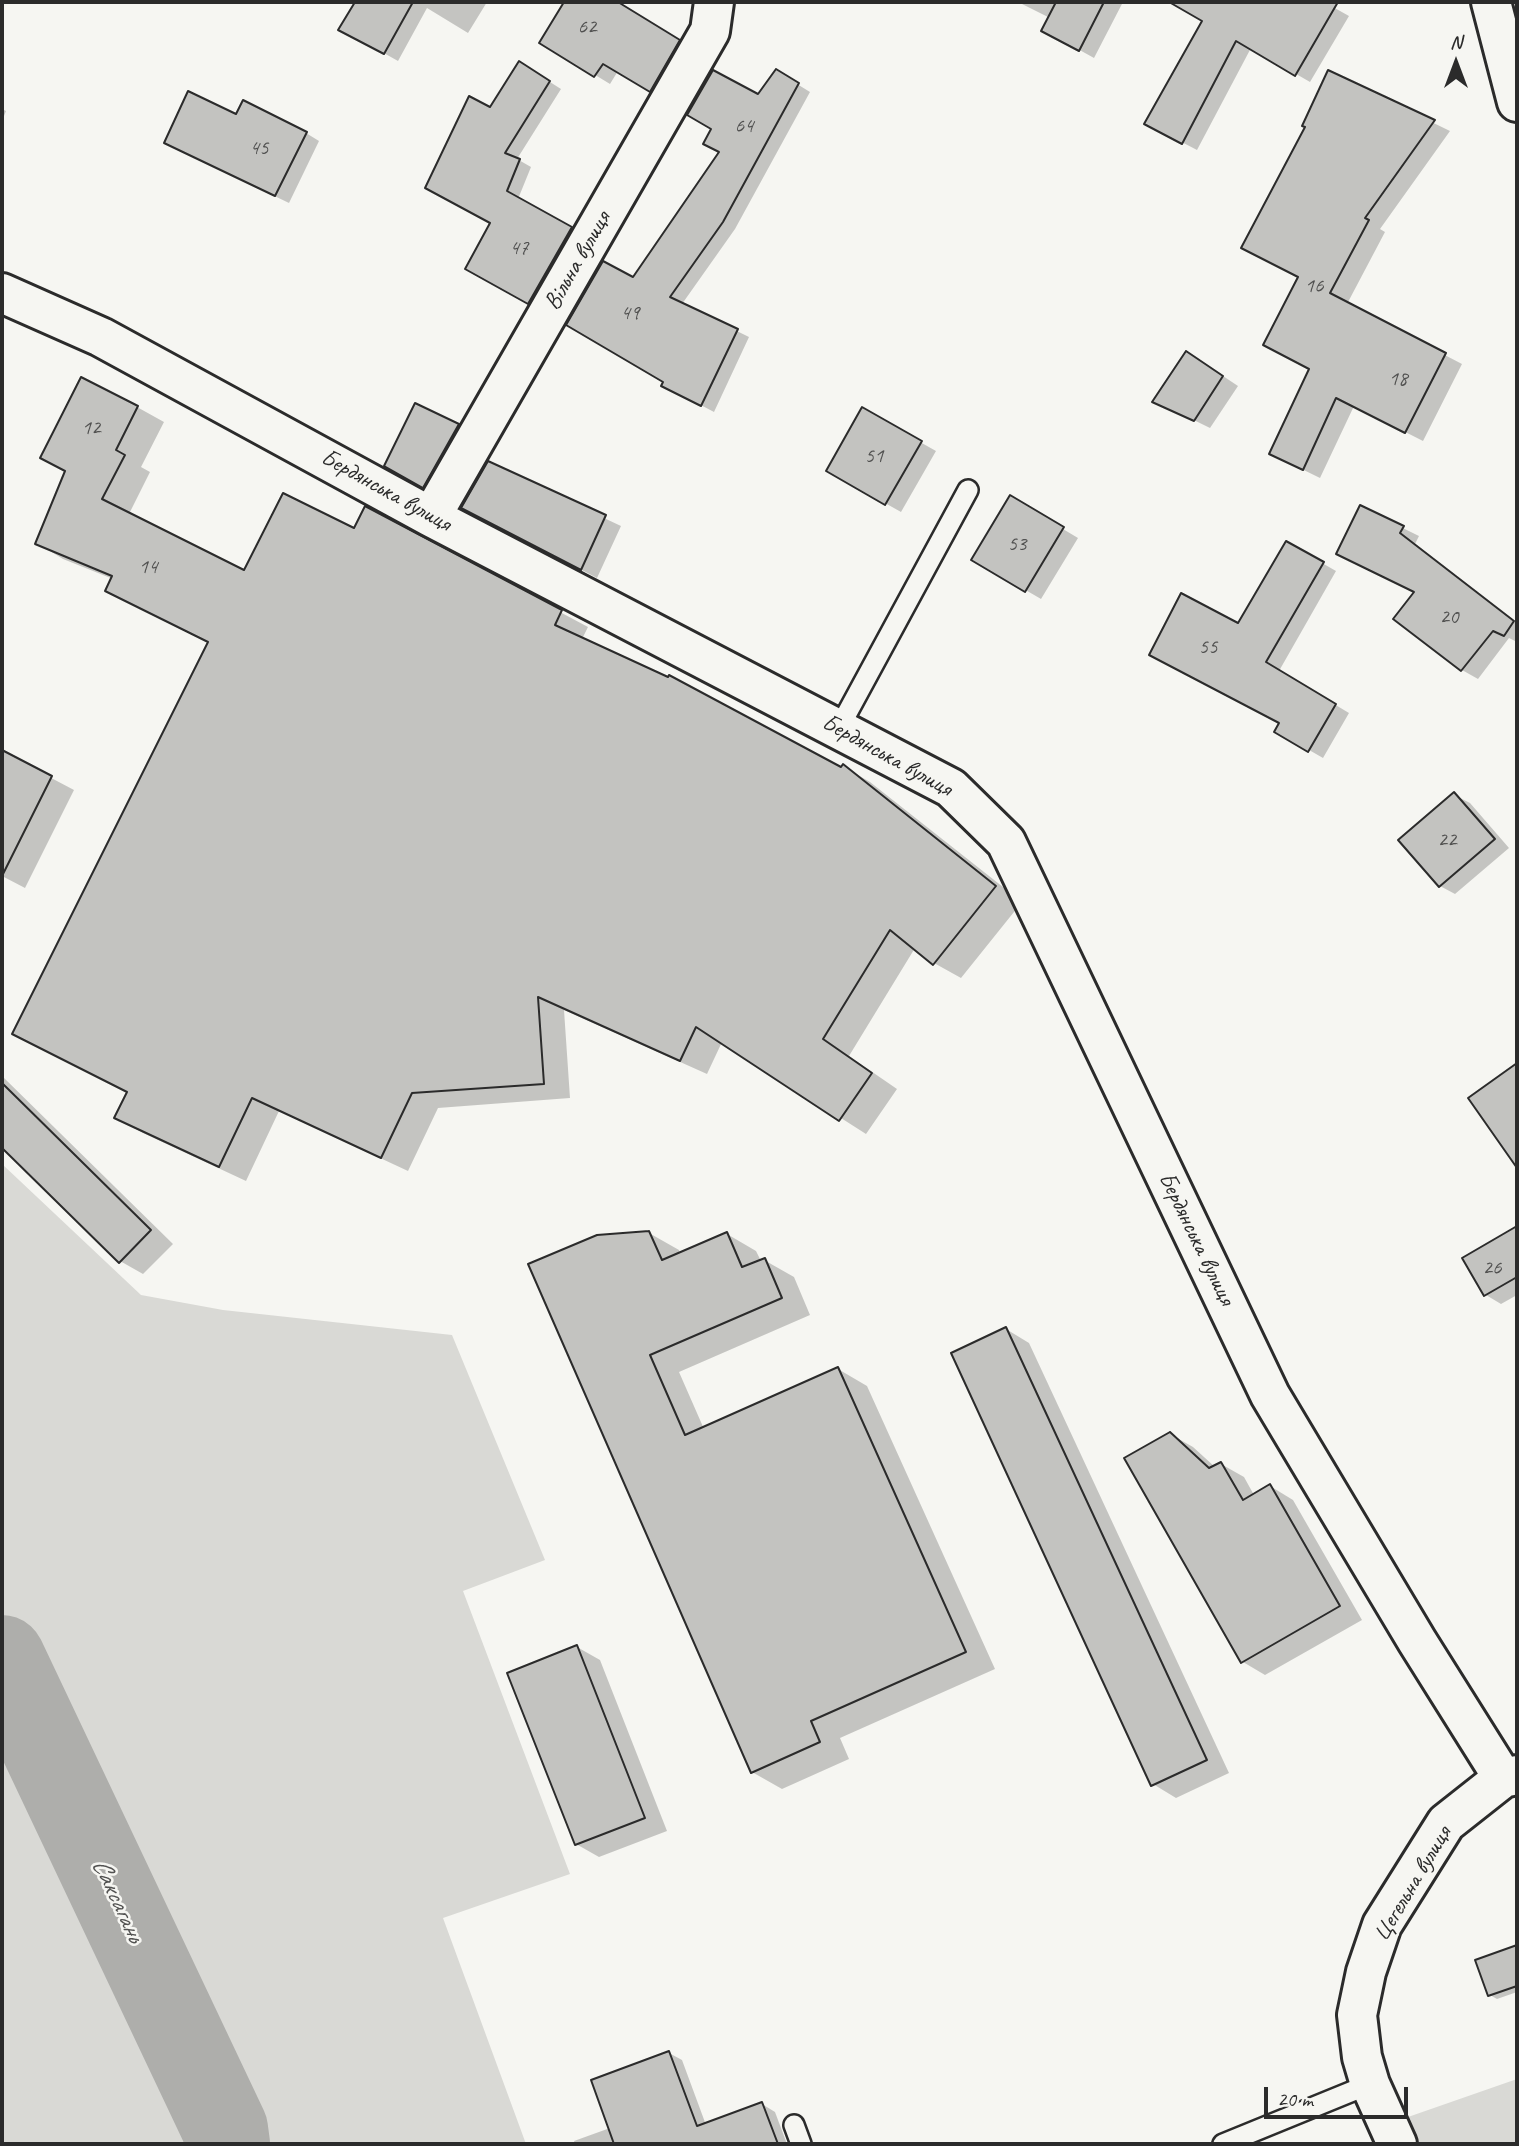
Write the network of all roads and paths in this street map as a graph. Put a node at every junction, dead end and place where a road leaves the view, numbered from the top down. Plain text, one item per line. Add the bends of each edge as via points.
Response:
1 (714, 2) edge
2 (1491, 2) edge
3 (1517, 102) edge
4 (2, 293) edge
5 (968, 490) dead end
6 (431, 517) junction
7 (839, 727) junction
8 (1510, 1777) edge
9 (1370, 2084) junction
10 (794, 2125) dead end
11 (801, 2144) edge
12 (1223, 2144) edge
13 (1397, 2144) edge

1 - 6 street, Вільна вулиця via 710,32
2 - 3 street
4 - 6 street, Бердянська вулиця via 101,337
5 - 7 lane
6 - 7 street, Бердянська вулиця
7 - 8 street, Бердянська вулиця via 951,788 1006,842 1270,1395 1417,1642
8 - 9 street, Цегельна вулиця via 1446,1823 1382,1925 1357,2015
9 - 12 lane
9 - 13 street, Цегельна вулиця
10 - 11 lane

